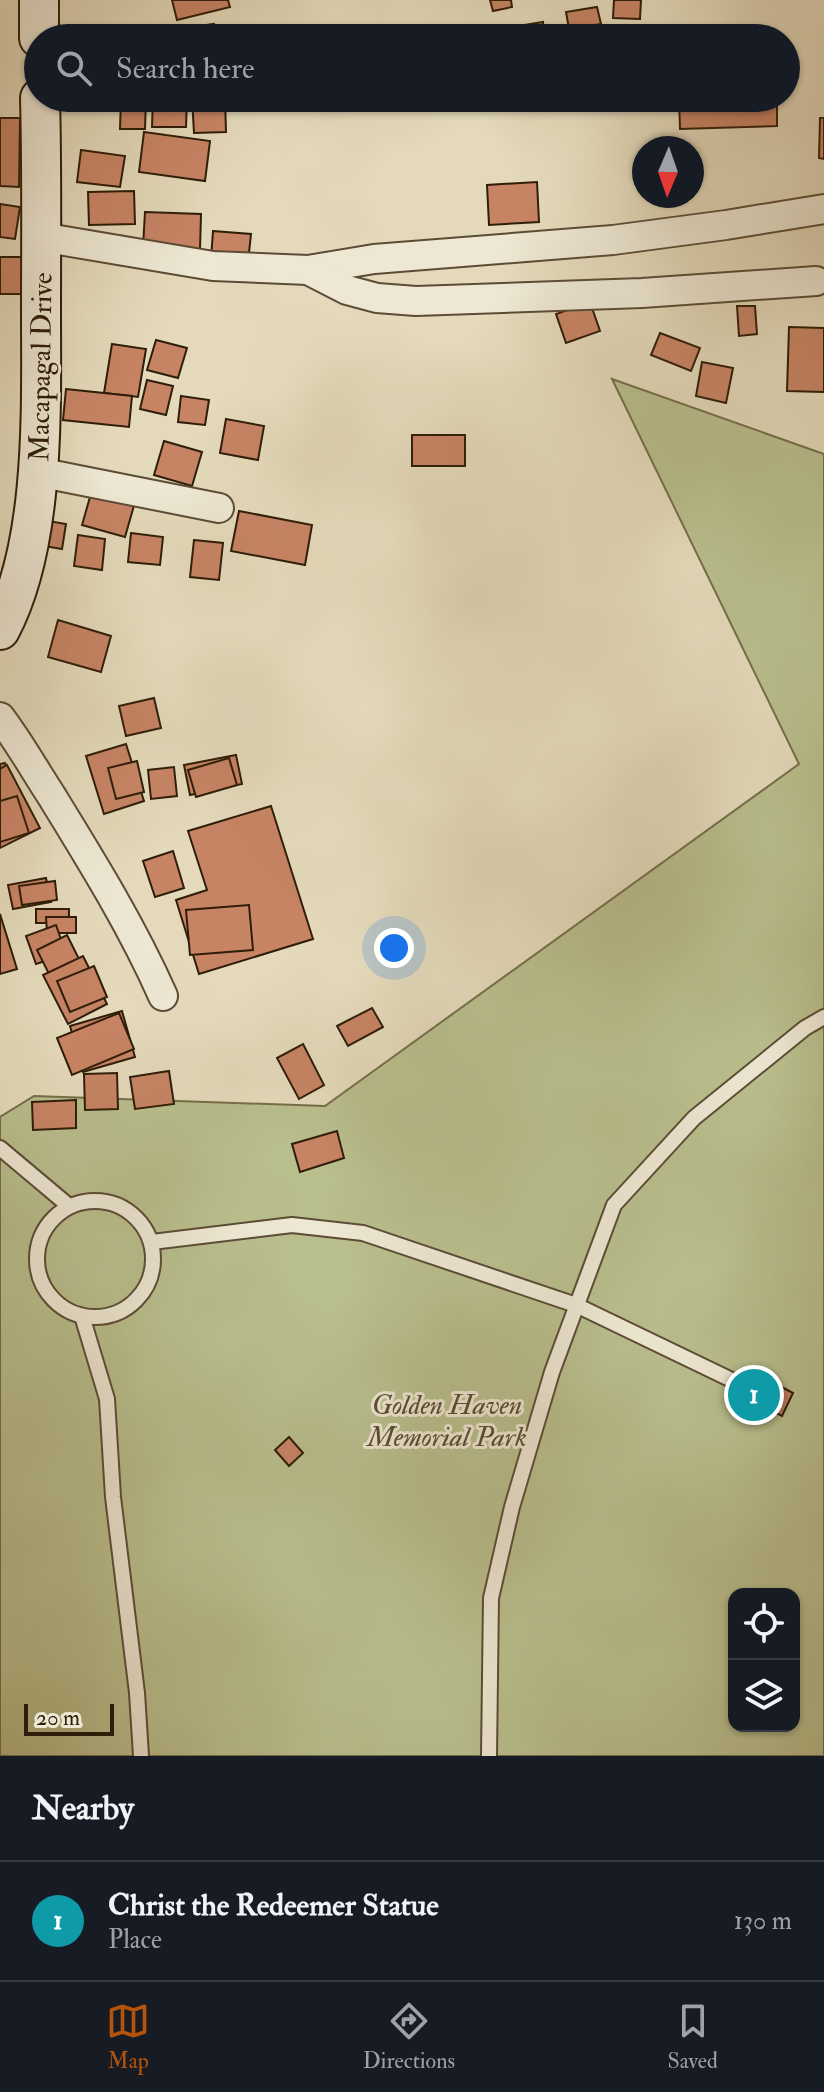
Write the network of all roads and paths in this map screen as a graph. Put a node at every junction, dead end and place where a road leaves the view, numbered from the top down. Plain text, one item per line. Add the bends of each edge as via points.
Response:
1 (39, 0) edge
2 (39, 24) edge
3 (40, 112) edge
4 (824, 209) edge
5 (41, 237) junction
6 (308, 270) junction
7 (816, 281) dead end
8 (38, 472) junction
9 (219, 508) dead end
10 (0, 630) edge
11 (0, 717) edge
12 (163, 996) dead end
13 (824, 1017) edge
14 (0, 1148) edge
15 (69, 1206) junction
16 (152, 1242) junction
17 (576, 1305) junction
18 (82, 1316) junction
19 (738, 1383) dead end
20 (141, 1756) edge
21 (489, 1756) edge

1 - 2 main road
3 - 5 main road, Macapagal Drive
4 - 6 street via 613,240 388,258
5 - 6 street via 213,266
5 - 8 main road, Macapagal Drive
6 - 7 street via 347,290 416,301
8 - 9 street
8 - 10 main road, Macapagal Drive via 17,593
11 - 12 street via 84,848
13 - 17 lane via 694,1118 614,1205
14 - 15 lane
15 - 16 lane via 109,1202 127,1209 143,1223
15 - 18 lane via 41,1236 39,1276 63,1308
16 - 17 lane via 292,1225 363,1233
16 - 18 lane via 150,1282 139,1298 103,1317
17 - 19 lane
17 - 21 lane via 512,1507 491,1598
18 - 20 lane via 107,1399

